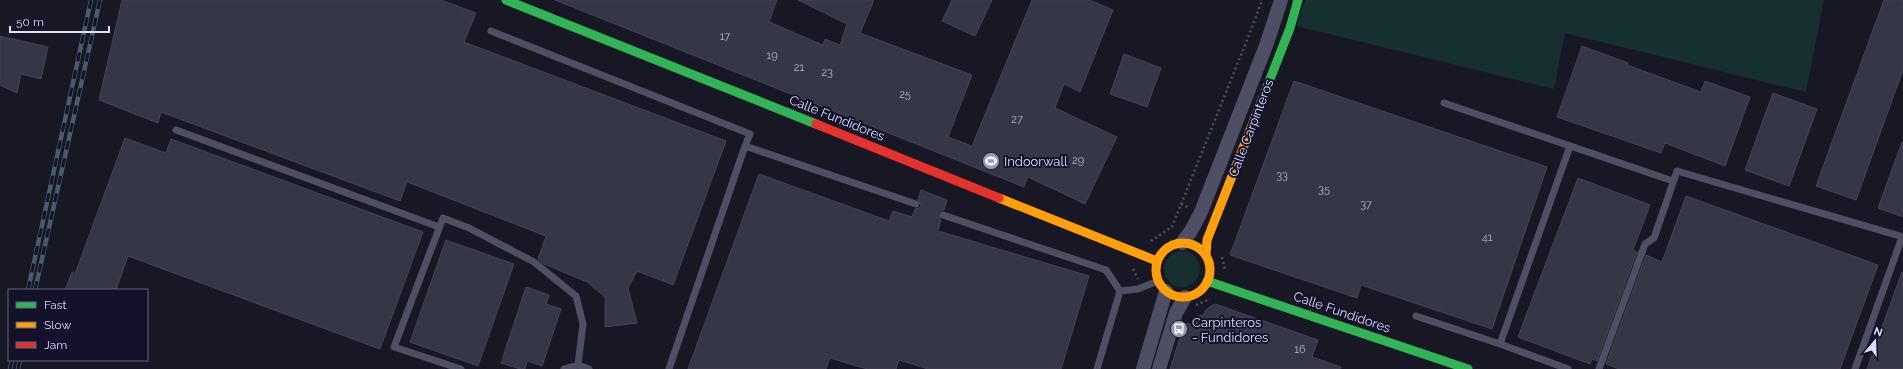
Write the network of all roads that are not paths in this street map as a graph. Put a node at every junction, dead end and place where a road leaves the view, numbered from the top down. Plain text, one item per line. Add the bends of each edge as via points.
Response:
1 (506, 0) edge
2 (1281, 0) edge
3 (1298, 0) edge
4 (491, 31) dead end
5 (1444, 103) dead end
6 (176, 130) dead end
7 (745, 146) junction
8 (1570, 146) junction
9 (1673, 181) junction
10 (916, 204) dead end
11 (943, 215) dead end
12 (440, 227) junction
13 (1902, 237) edge
14 (1182, 243) junction
15 (1206, 256) junction
16 (1157, 261) junction
17 (1207, 281) junction
18 (1162, 286) junction
19 (1120, 290) junction
20 (1185, 297) junction
21 (1416, 316) dead end
22 (1500, 344) junction
23 (578, 365) junction
24 (461, 369) edge
25 (564, 369) edge
26 (589, 369) edge
27 (669, 369) edge
28 (1097, 369) edge
29 (1143, 369) edge
30 (1159, 369) edge
31 (1468, 369) edge
32 (1568, 369) edge
33 (1599, 369) edge
34 (1855, 369) edge

1 - 16 street, Calle Fundidores
2 - 14 street, Calle Carpinteros via 1267,43 1201,212
3 - 15 street, Calle Carpinteros via 1290,28 1207,240
4 - 7 lane via 750,134
5 - 8 lane
6 - 12 lane
7 - 10 lane
7 - 27 lane
8 - 9 lane
8 - 22 lane
9 - 13 lane via 1677,171
9 - 33 lane via 1654,238 1645,244
11 - 19 lane via 1106,270
12 - 23 lane via 443,218 469,228 534,262 576,296 583,324
12 - 24 lane via 394,347
13 - 34 lane
14 - 15 street via 1195,246
14 - 16 street via 1168,247
15 - 17 street via 1210,268
16 - 18 street via 1156,273
17 - 20 street via 1198,291
17 - 31 street, Calle Fundidores
18 - 19 lane
18 - 20 street via 1174,295
18 - 29 street
19 - 28 lane
20 - 30 street via 1176,313
21 - 22 lane
22 - 32 lane
23 - 25 lane
23 - 26 lane

